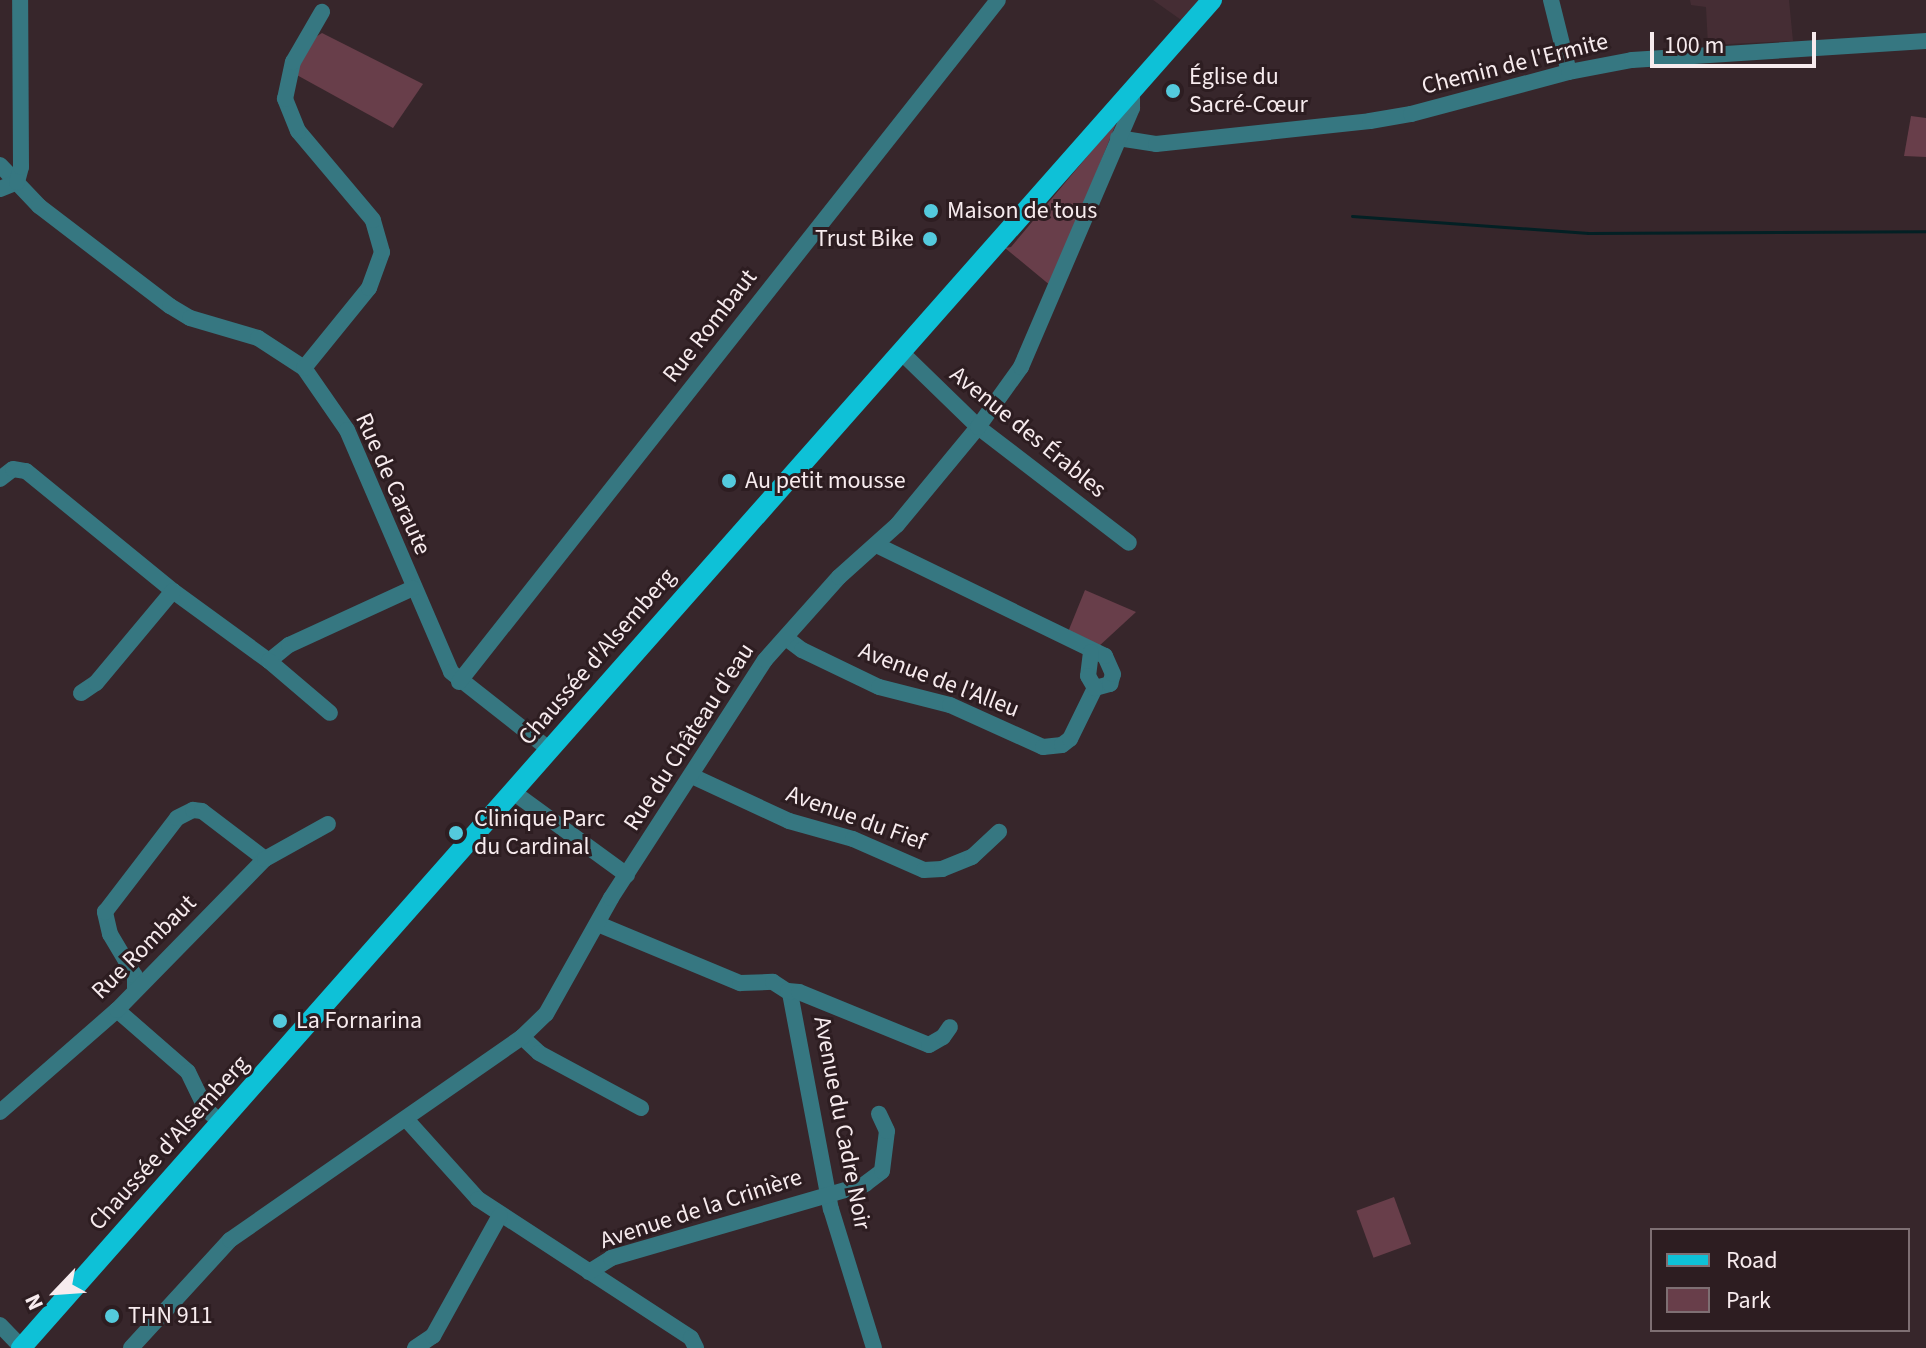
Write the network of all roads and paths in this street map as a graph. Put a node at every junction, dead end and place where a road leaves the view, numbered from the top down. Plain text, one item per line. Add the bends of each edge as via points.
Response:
1 (20, 0) edge
2 (998, 0) edge
3 (1212, 0) edge
4 (1551, 0) edge
5 (322, 12) dead end
6 (1926, 41) edge
7 (1569, 72) junction
8 (1132, 89) junction
9 (1118, 138) junction
10 (0, 165) edge
11 (17, 182) junction
12 (0, 189) edge
13 (901, 352) junction
14 (304, 368) junction
15 (978, 427) junction
16 (6, 474) edge
17 (1129, 543) dead end
18 (876, 545) junction
19 (413, 588) junction
20 (173, 591) junction
21 (786, 638) junction
22 (1091, 652) junction
23 (269, 661) junction
24 (459, 682) junction
25 (1095, 688) junction
26 (81, 693) dead end
27 (330, 713) dead end
28 (550, 750) junction
29 (692, 776) junction
30 (513, 792) junction
31 (328, 824) dead end
32 (999, 832) dead end
33 (265, 859) junction
34 (627, 875) junction
35 (598, 924) junction
36 (135, 988) junction
37 (790, 995) junction
38 (117, 1010) junction
39 (950, 1027) dead end
40 (522, 1037) junction
41 (641, 1108) dead end
42 (0, 1112) edge
43 (879, 1114) dead end
44 (406, 1119) junction
45 (221, 1123) junction
46 (828, 1193) junction
47 (500, 1215) junction
48 (589, 1272) junction
49 (0, 1325) edge
50 (22, 1348) edge
51 (131, 1348) edge
52 (415, 1348) edge
53 (696, 1348) edge
54 (874, 1348) edge

1 - 11 street
2 - 24 street, Rue Rombaut
3 - 8 main road, Chaussée d'Alsemberg
4 - 7 street
5 - 14 street via 293,62 285,99 298,131 373,220 382,252 369,288
6 - 7 street, Chemin de l'Ermite via 1632,60
7 - 9 street, Chemin de l'Ermite via 1370,121 1156,144
8 - 9 street, Rue du Château d'eau via 1132,108
8 - 13 main road, Chaussée d'Alsemberg
9 - 15 street, Rue du Château d'eau via 1035,340
10 - 11 street, Rue de Caraute
11 - 12 street
11 - 14 street, Rue de Caraute via 81,240 170,306 190,318 258,338
13 - 15 street, Avenue des Érables
13 - 28 main road, Chaussée d'Alsemberg
14 - 19 street, Rue de Caraute via 347,430
15 - 17 street, Avenue des Érables
15 - 18 street, Rue du Château d'eau
16 - 20 street via 26,471
18 - 21 street, Rue du Château d'eau via 839,577
18 - 22 street, Avenue de l'Alleu via 1082,643
19 - 23 street via 289,645
19 - 24 street, Rue de Caraute
20 - 23 street
20 - 26 street via 96,683
21 - 25 street, Avenue de l'Alleu via 879,687 950,705 1043,747 1070,739
21 - 29 street, Rue du Château d'eau via 736,701
22 - 25 street via 1088,676
22 - 25 street, Avenue de l'Alleu via 1105,656 1113,674 1110,684
23 - 27 street
24 - 28 street, Rue de Caraute
28 - 30 main road, Chaussée d'Alsemberg
29 - 32 street, Avenue du Fief via 789,821 853,839 924,870 972,857
29 - 34 street, Rue du Château d'eau
30 - 34 street
30 - 45 main road, Chaussée d'Alsemberg
31 - 33 street, Rue Rombaut
33 - 36 street, Rue Rombaut
33 - 36 street via 202,811 177,818 105,912 110,934 135,976
34 - 35 street, Rue du Château d'eau
35 - 37 street via 740,983 773,982
35 - 40 street, Rue du Château d'eau via 546,1014
36 - 38 street, Rue Rombaut
37 - 39 street via 799,992 929,1045
37 - 46 street, Avenue du Cadre Noir
38 - 42 street, Rue Rombaut
38 - 45 street via 188,1072 206,1109
40 - 41 street via 555,1063
40 - 44 street, Rue du Château d'eau
43 - 46 street, Avenue de la Crinière via 887,1131 882,1171 865,1184
44 - 47 street via 478,1199
44 - 51 street, Rue du Château d'eau via 230,1240
45 - 50 main road, Chaussée d'Alsemberg
46 - 48 street, Avenue de la Crinière via 611,1258
46 - 54 street, Avenue du Cadre Noir
47 - 48 street
47 - 52 street via 433,1336
48 - 53 street via 691,1338
49 - 50 street

